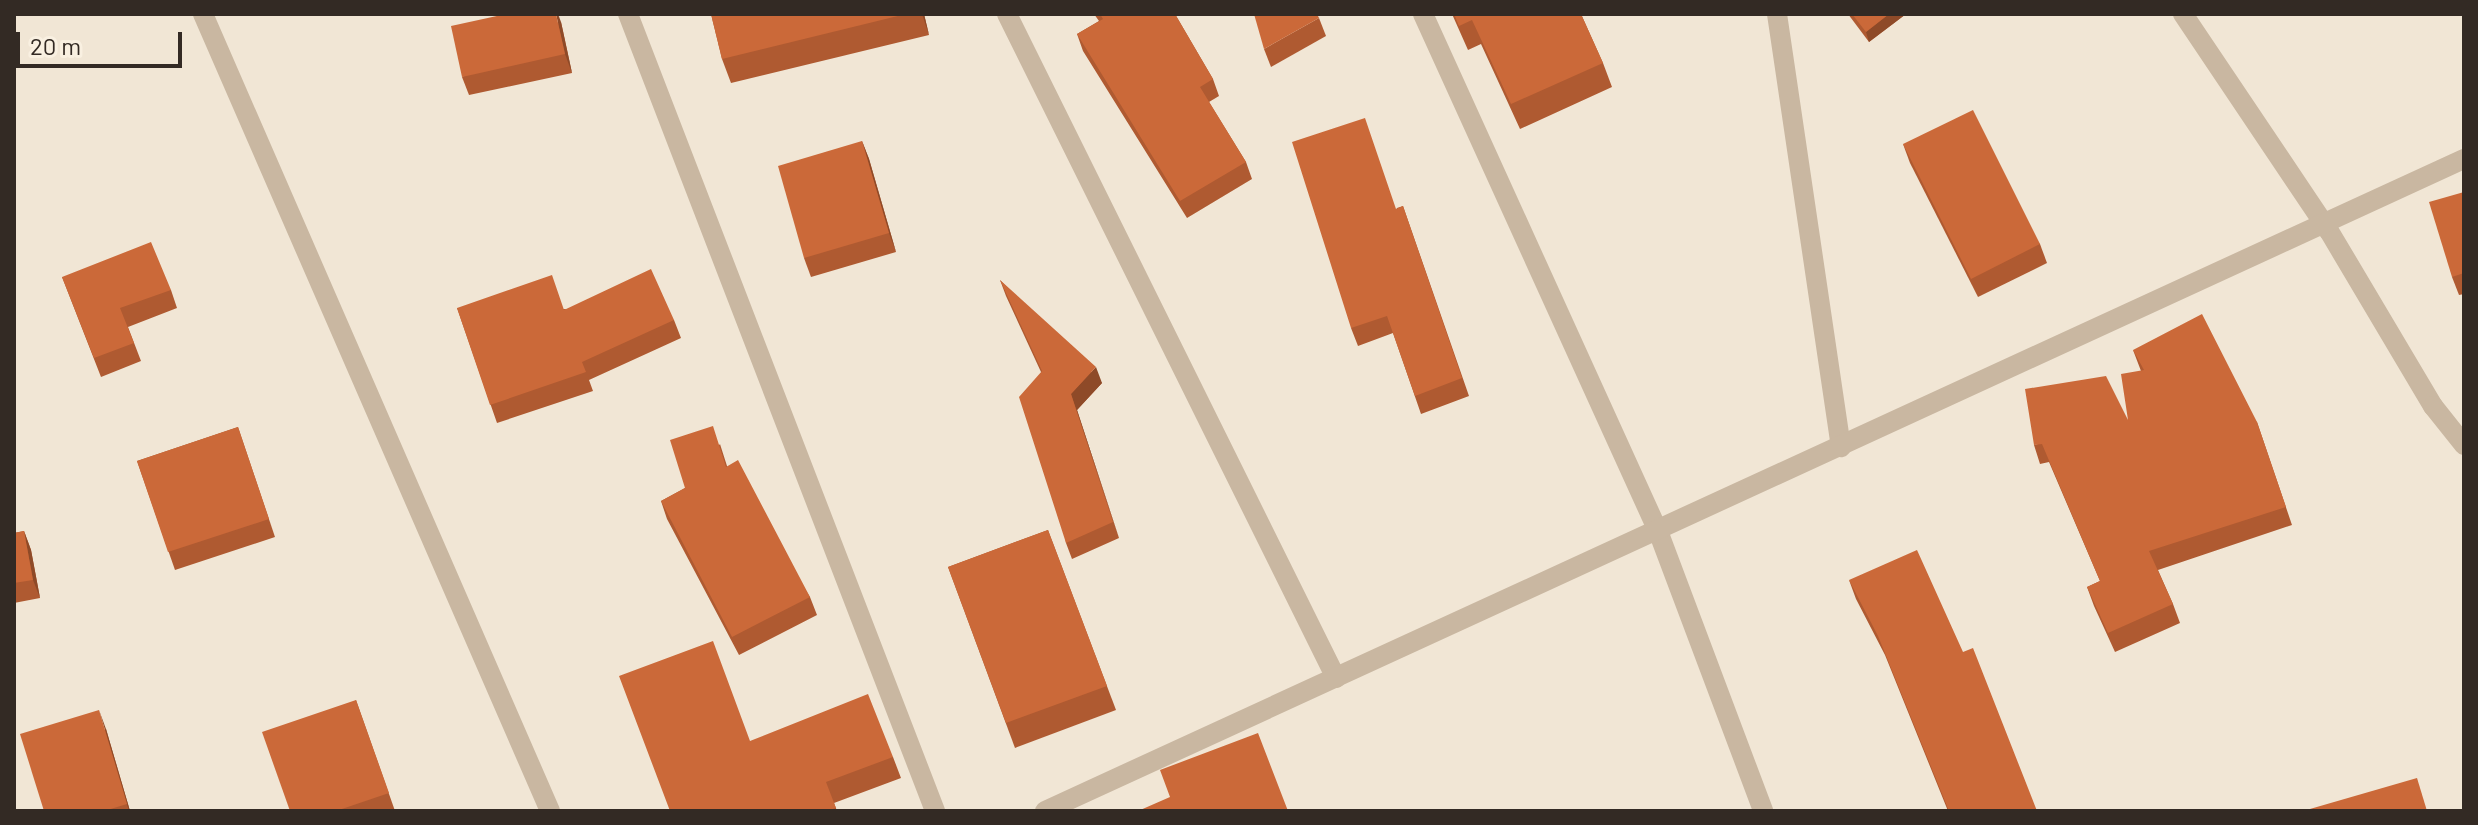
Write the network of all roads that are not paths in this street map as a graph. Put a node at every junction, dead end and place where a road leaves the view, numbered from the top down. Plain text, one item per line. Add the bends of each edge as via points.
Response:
1 (203, 14) edge
2 (628, 14) edge
3 (1007, 14) edge
4 (1423, 14) edge
5 (1777, 14) edge
6 (2183, 14) edge
7 (2464, 159) edge
8 (2325, 225) junction
9 (2464, 445) edge
10 (1841, 447) junction
11 (1658, 531) junction
12 (1336, 678) junction
13 (550, 811) edge
14 (935, 811) edge
15 (1045, 811) edge
16 (1763, 811) edge

1 - 13 street
2 - 14 street
3 - 12 street
4 - 11 street
5 - 10 street
6 - 8 street
7 - 8 street
8 - 9 street via 2433,406
8 - 10 street
10 - 11 street
11 - 12 street
11 - 16 street
12 - 15 street

